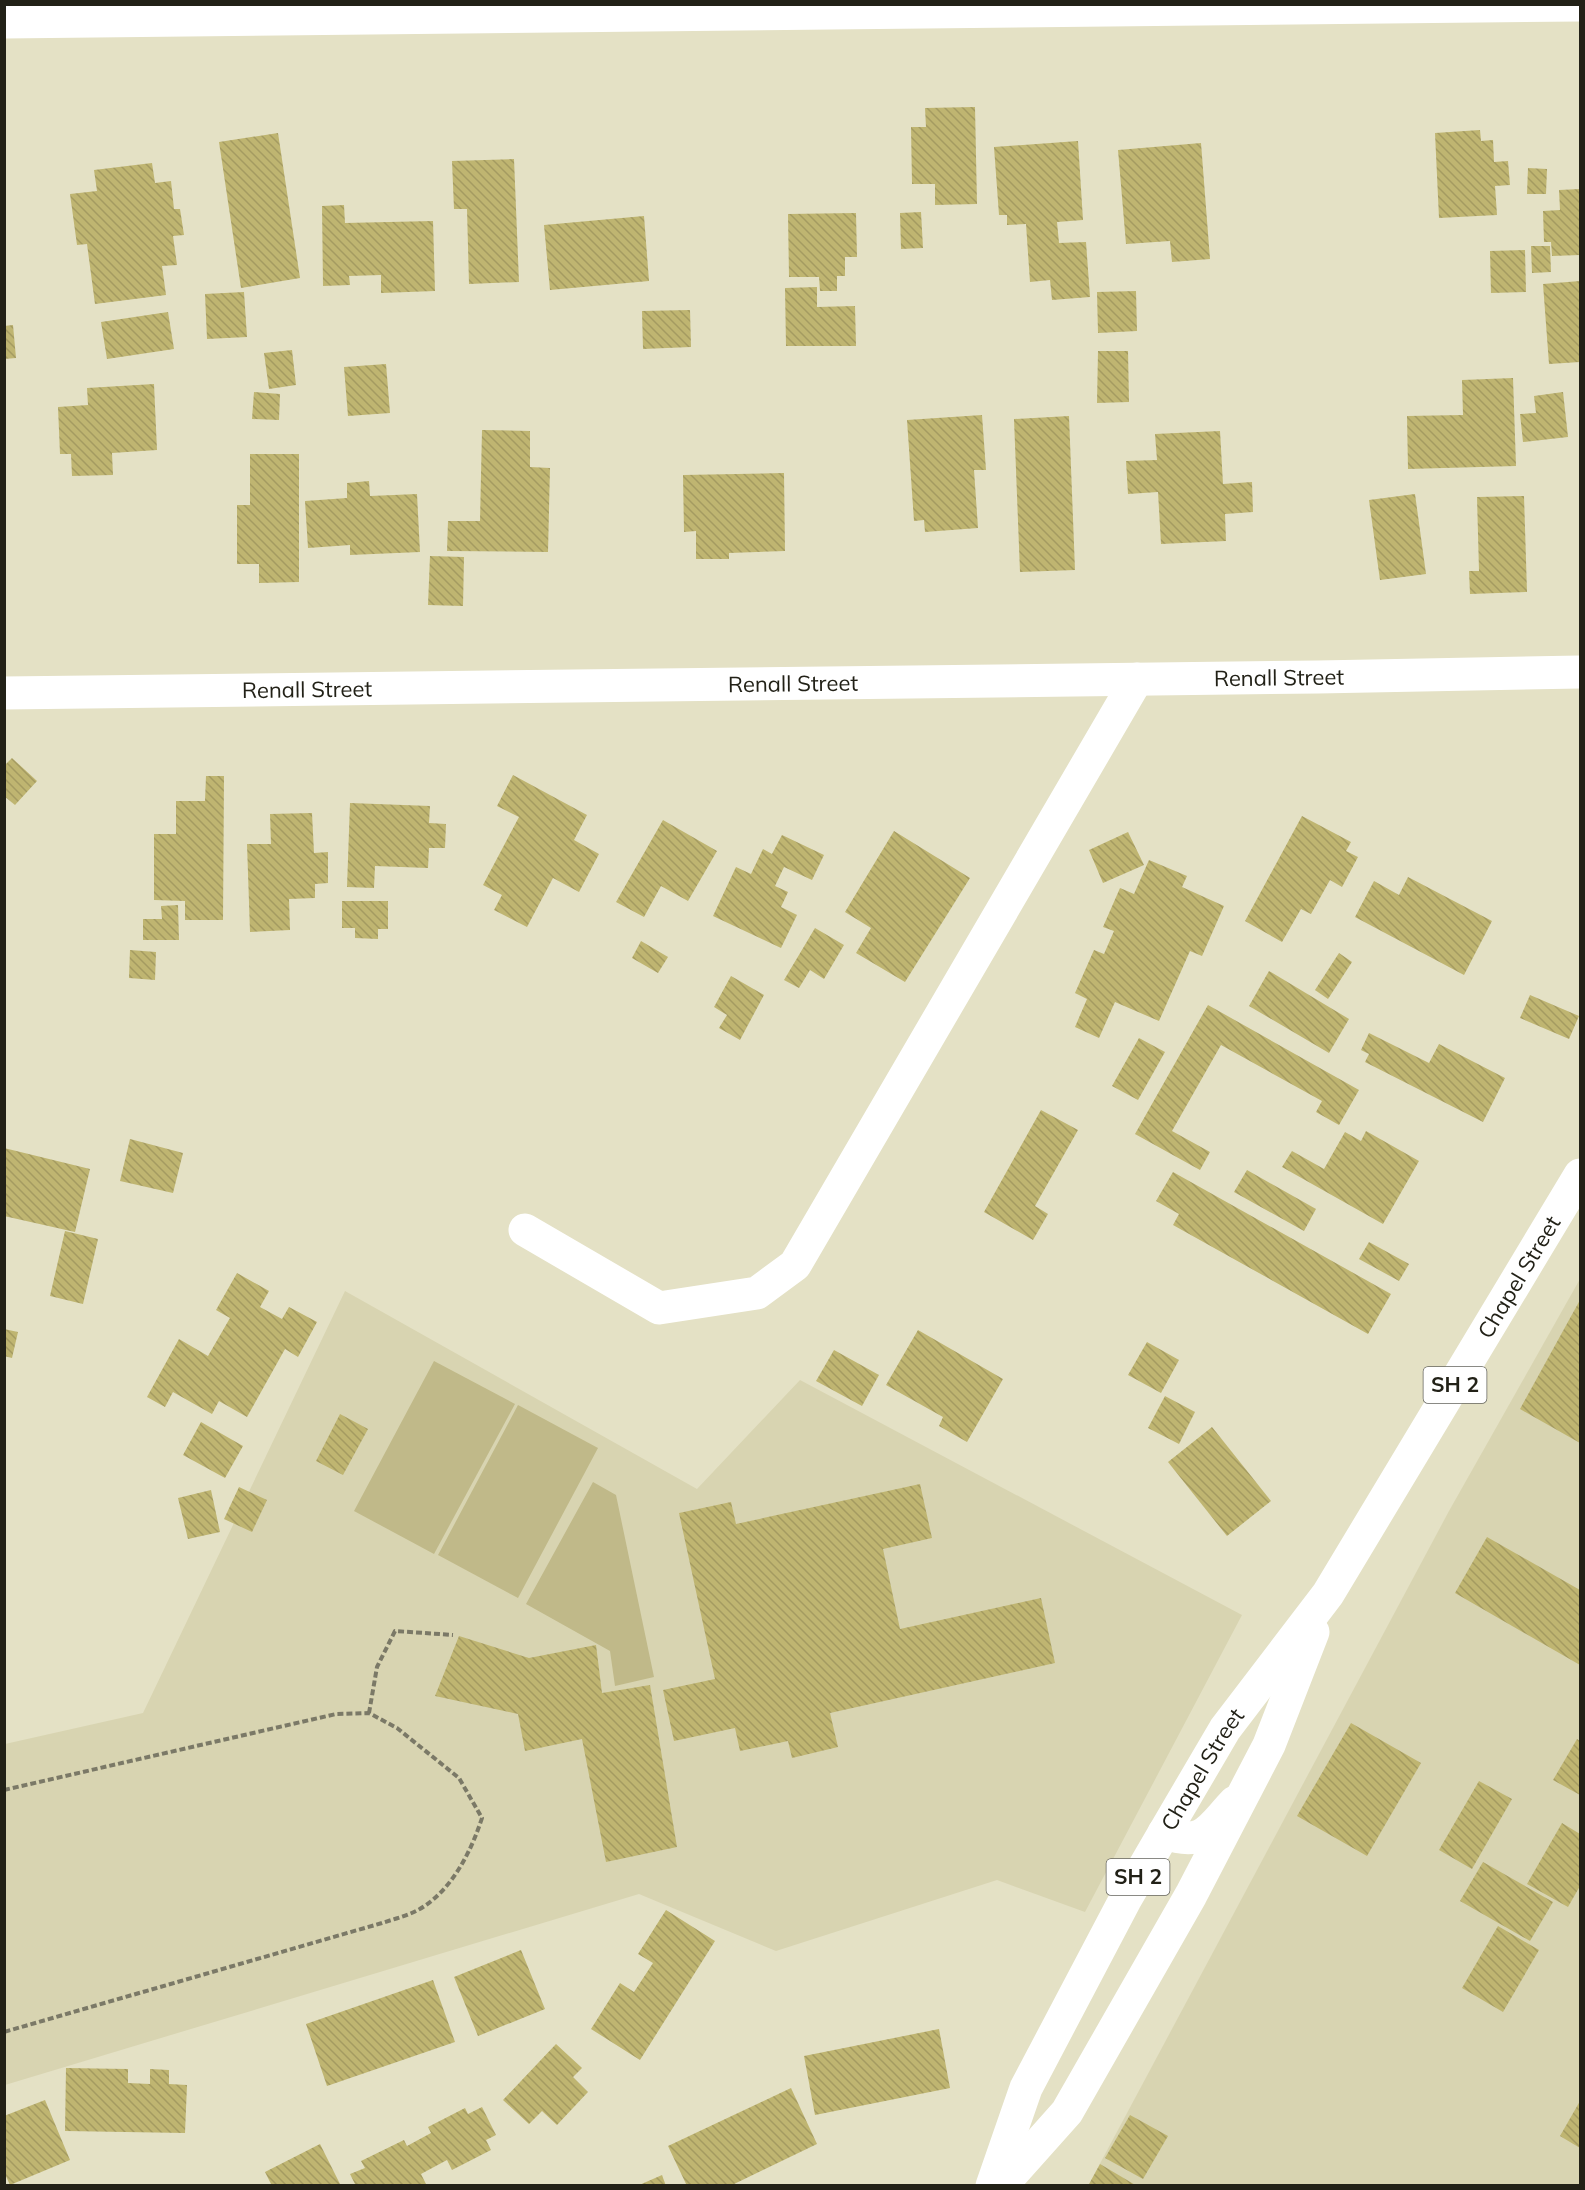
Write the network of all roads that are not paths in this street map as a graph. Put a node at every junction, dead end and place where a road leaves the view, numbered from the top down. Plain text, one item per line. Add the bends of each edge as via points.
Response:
1 (1581, 5) edge
2 (4, 22) edge
3 (1581, 672) edge
4 (1137, 680) junction
5 (4, 693) edge
6 (1581, 1175) edge
7 (525, 1230) dead end
8 (1328, 1594) junction
9 (1244, 1791) junction
10 (1164, 1833) junction
11 (992, 2186) edge
12 (1001, 2186) edge

1 - 2 main road
3 - 4 main road, Renall Street
4 - 5 main road, Renall Street
4 - 7 main road via 795,1266 757,1293 659,1308
6 - 8 main road, Chapel Street / SH 2
8 - 9 main road, Chapel Street / SH 2 via 1269,1745
8 - 10 main road, Chapel Street / SH 2 via 1225,1729
9 - 10 main road via 1204,1835 1185,1840
9 - 12 main road, Chapel Street / SH 2 via 1191,1894 1067,2112
10 - 11 main road, Chapel Street / SH 2 via 1026,2088

